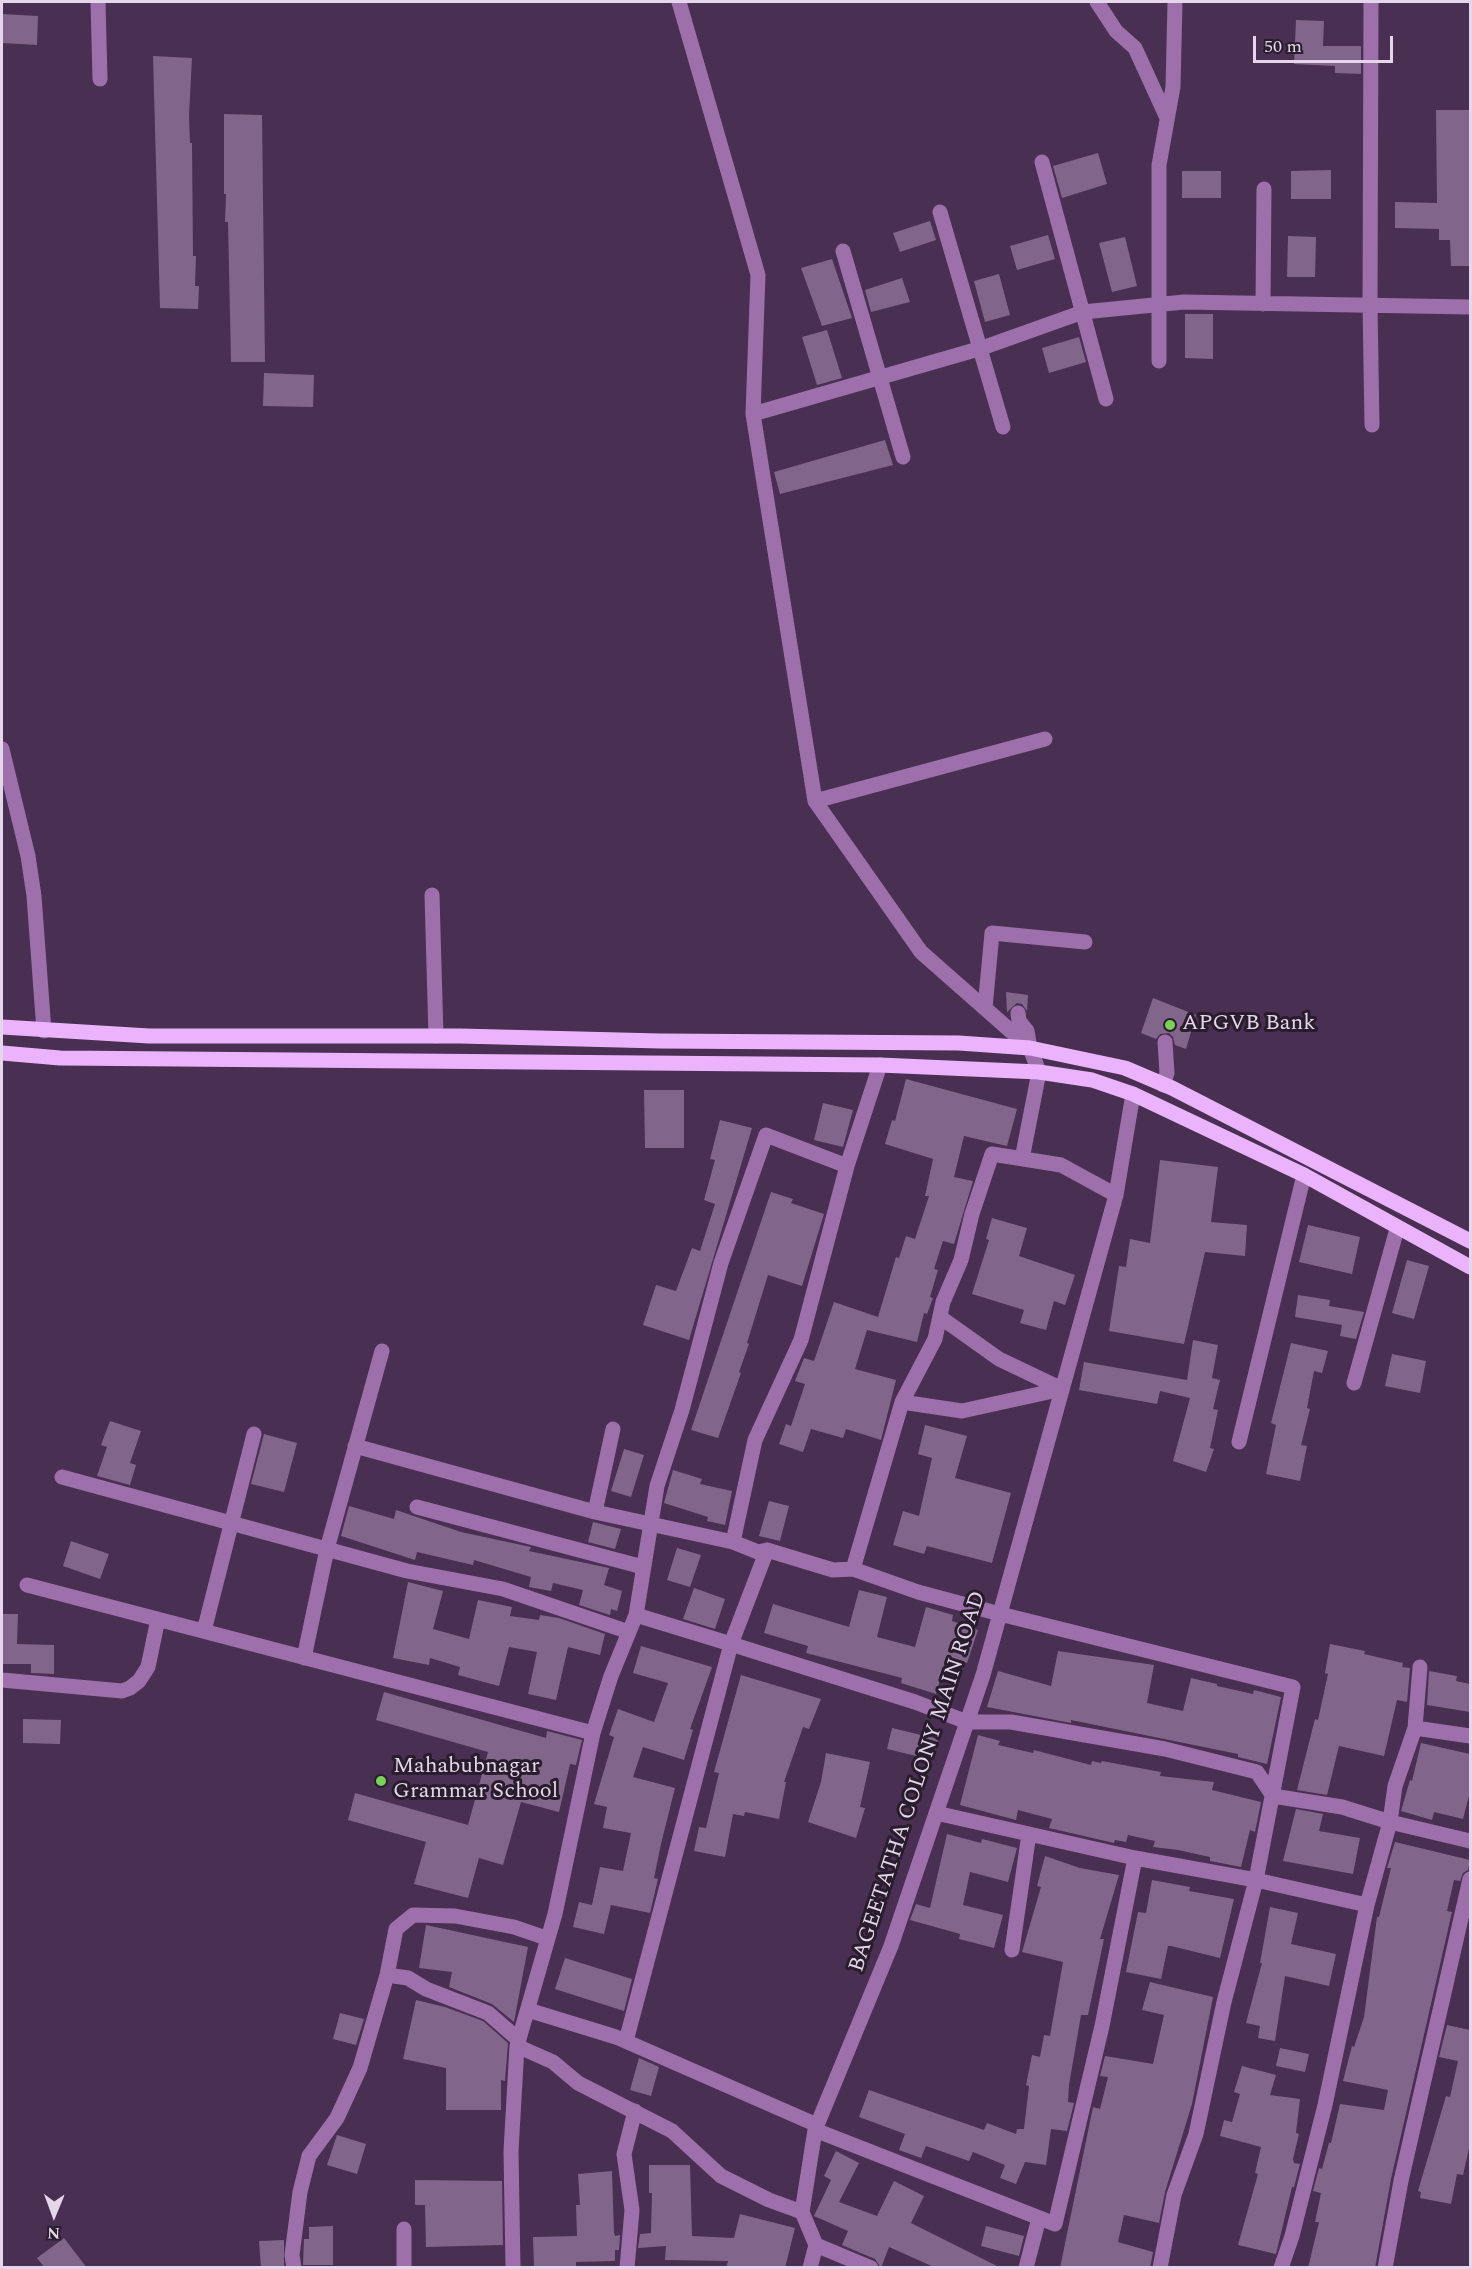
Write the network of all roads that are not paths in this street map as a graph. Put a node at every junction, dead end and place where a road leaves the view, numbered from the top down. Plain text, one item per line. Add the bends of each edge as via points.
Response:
1 (98, 2) edge
2 (678, 2) edge
3 (1097, 2) edge
4 (1175, 2) edge
5 (1371, 2) edge
6 (100, 79) dead end
7 (1167, 118) junction
8 (1042, 162) dead end
9 (1264, 189) dead end
10 (940, 212) dead end
11 (843, 251) dead end
12 (1263, 304) junction
13 (1159, 305) junction
14 (1370, 305) junction
15 (1470, 307) edge
16 (1083, 312) junction
17 (982, 348) junction
18 (1159, 361) dead end
19 (880, 379) junction
20 (1106, 399) dead end
21 (753, 414) junction
22 (1372, 425) dead end
23 (1004, 427) dead end
24 (903, 457) dead end
25 (1045, 739) dead end
26 (2, 749) edge
27 (815, 801) junction
28 (432, 895) dead end
29 (1085, 942) dead end
30 (985, 1008) junction
31 (1018, 1013) dead end
32 (2, 1027) edge
33 (44, 1031) junction
34 (436, 1036) junction
35 (1165, 1042) dead end
36 (1030, 1048) junction
37 (2, 1053) edge
38 (880, 1065) junction
39 (1040, 1071) junction
40 (1163, 1085) junction
41 (1133, 1094) junction
42 (1022, 1159) junction
43 (847, 1166) junction
44 (1304, 1175) junction
45 (1116, 1195) junction
46 (1397, 1229) junction
47 (1470, 1241) edge
48 (1470, 1267) edge
49 (940, 1317) junction
50 (382, 1351) dead end
51 (1354, 1383) dead end
52 (1062, 1389) junction
53 (902, 1402) junction
54 (613, 1429) dead end
55 (254, 1434) dead end
56 (1239, 1442) dead end
57 (355, 1446) junction
58 (62, 1477) dead end
59 (417, 1507) dead end
60 (595, 1512) junction
61 (232, 1521) junction
62 (650, 1524) junction
63 (733, 1542) junction
64 (327, 1550) junction
65 (767, 1550) junction
66 (643, 1567) junction
67 (853, 1569) junction
68 (27, 1585) dead end
69 (1000, 1614) junction
70 (636, 1615) junction
71 (158, 1619) junction
72 (204, 1631) junction
73 (629, 1632) junction
74 (731, 1644) junction
75 (304, 1658) junction
76 (1420, 1667) dead end
77 (2, 1680) edge
78 (967, 1722) junction
79 (1415, 1728) junction
80 (593, 1733) junction
81 (1470, 1736) edge
82 (1273, 1796) junction
83 (936, 1813) junction
84 (1390, 1822) junction
85 (1029, 1834) junction
86 (1470, 1841) edge
87 (1135, 1858) junction
88 (1470, 1879) edge
89 (1256, 1880) junction
90 (1367, 1905) junction
91 (546, 1938) junction
92 (1012, 1950) dead end
93 (387, 1975) junction
94 (528, 2010) junction
95 (626, 2041) junction
96 (518, 2043) junction
97 (634, 2111) junction
98 (816, 2127) junction
99 (802, 2212) junction
100 (1039, 2218) junction
101 (404, 2229) dead end
102 (816, 2245) junction
103 (294, 2268) edge
104 (404, 2268) edge
105 (513, 2268) edge
106 (627, 2268) edge
107 (810, 2268) edge
108 (871, 2268) edge
109 (1026, 2268) edge
110 (1160, 2268) edge
111 (1281, 2268) edge
112 (1385, 2268) edge

1 - 6 street
2 - 21 street via 758,275
3 - 7 street via 1116,31 1135,48
4 - 7 street via 1173,87
5 - 14 street
7 - 13 street via 1159,165
8 - 16 street
9 - 12 street
10 - 17 street
11 - 19 street
12 - 13 street
12 - 14 street
13 - 16 street
13 - 18 street
14 - 15 street
14 - 22 street
16 - 17 street
16 - 20 street
17 - 19 street
17 - 23 street
19 - 21 street
19 - 24 street
21 - 27 street
25 - 27 street
26 - 33 street via 34,896
27 - 30 street via 921,952
28 - 34 street
29 - 30 street via 992,933
30 - 36 street
31 - 36 street
32 - 33 main road
33 - 34 main road via 149,1036
34 - 36 main road via 960,1043
35 - 40 street via 1167,1072
36 - 39 street
36 - 40 main road via 1125,1068
37 - 38 main road via 166,1060
38 - 39 main road
38 - 43 street
39 - 41 main road via 1092,1080
39 - 42 street
40 - 47 main road
41 - 44 main road
41 - 45 street, BAGEETATHA COLONY MAIN ROAD
42 - 45 street via 1061,1165
42 - 49 street via 992,1154
43 - 62 street via 766,1135 721,1263 682,1410 657,1486
43 - 63 street via 801,1340 755,1440
44 - 46 main road
44 - 56 street
45 - 52 street, BAGEETATHA COLONY MAIN ROAD
46 - 48 main road
46 - 51 street
49 - 52 street via 999,1359
49 - 53 street via 935,1339
50 - 57 street
52 - 53 street via 962,1411
52 - 69 street, BAGEETATHA COLONY MAIN ROAD
53 - 67 street
54 - 60 street
55 - 61 street
57 - 60 street
57 - 64 street
58 - 61 street
59 - 66 street
60 - 62 street
61 - 64 street
61 - 72 street
62 - 63 street
62 - 66 street
63 - 65 street via 758,1552
64 - 73 street via 407,1571 503,1589
64 - 75 street
65 - 67 street via 833,1570
65 - 74 street
66 - 70 street
67 - 69 street
68 - 71 street
69 - 78 street, BAGEETATHA COLONY MAIN ROAD
69 - 82 street via 1293,1687
70 - 73 street
70 - 74 street
71 - 72 street
71 - 77 street via 148,1667 140,1681 130,1688 122,1691
72 - 75 street
73 - 80 street
74 - 78 street
74 - 95 street
75 - 80 street
76 - 79 street
78 - 82 street via 1011,1722 1177,1752 1257,1772
78 - 83 street, BAGEETATHA COLONY MAIN ROAD
79 - 81 street
79 - 84 street via 1395,1786
80 - 91 street via 555,1914
82 - 84 street via 1342,1807
82 - 89 street
83 - 85 street
83 - 98 street, BAGEETATHA COLONY MAIN ROAD via 891,1946
84 - 86 street
84 - 90 street
85 - 87 street
85 - 92 street
87 - 89 street
87 - 100 street via 1102,2026 1055,2224
88 - 112 street
89 - 90 street
89 - 110 street via 1224,2002 1196,2134 1174,2194
90 - 111 street via 1325,2105 1293,2236
91 - 93 street via 514,1927 455,1916 413,1915 396,1929
91 - 94 street
93 - 96 street via 408,1978 488,2013
93 - 103 street via 360,2068 337,2118 309,2156 300,2192 292,2255
94 - 95 street
94 - 96 street
95 - 98 street
96 - 97 street via 553,2062 578,2083
96 - 105 street via 511,2151
97 - 99 street via 672,2131 721,2175
97 - 106 street via 624,2154 632,2210
98 - 99 street, BAGEETATHA COLONY MAIN ROAD
98 - 100 street
99 - 102 street
100 - 109 street
101 - 104 street
102 - 107 street
102 - 108 street

